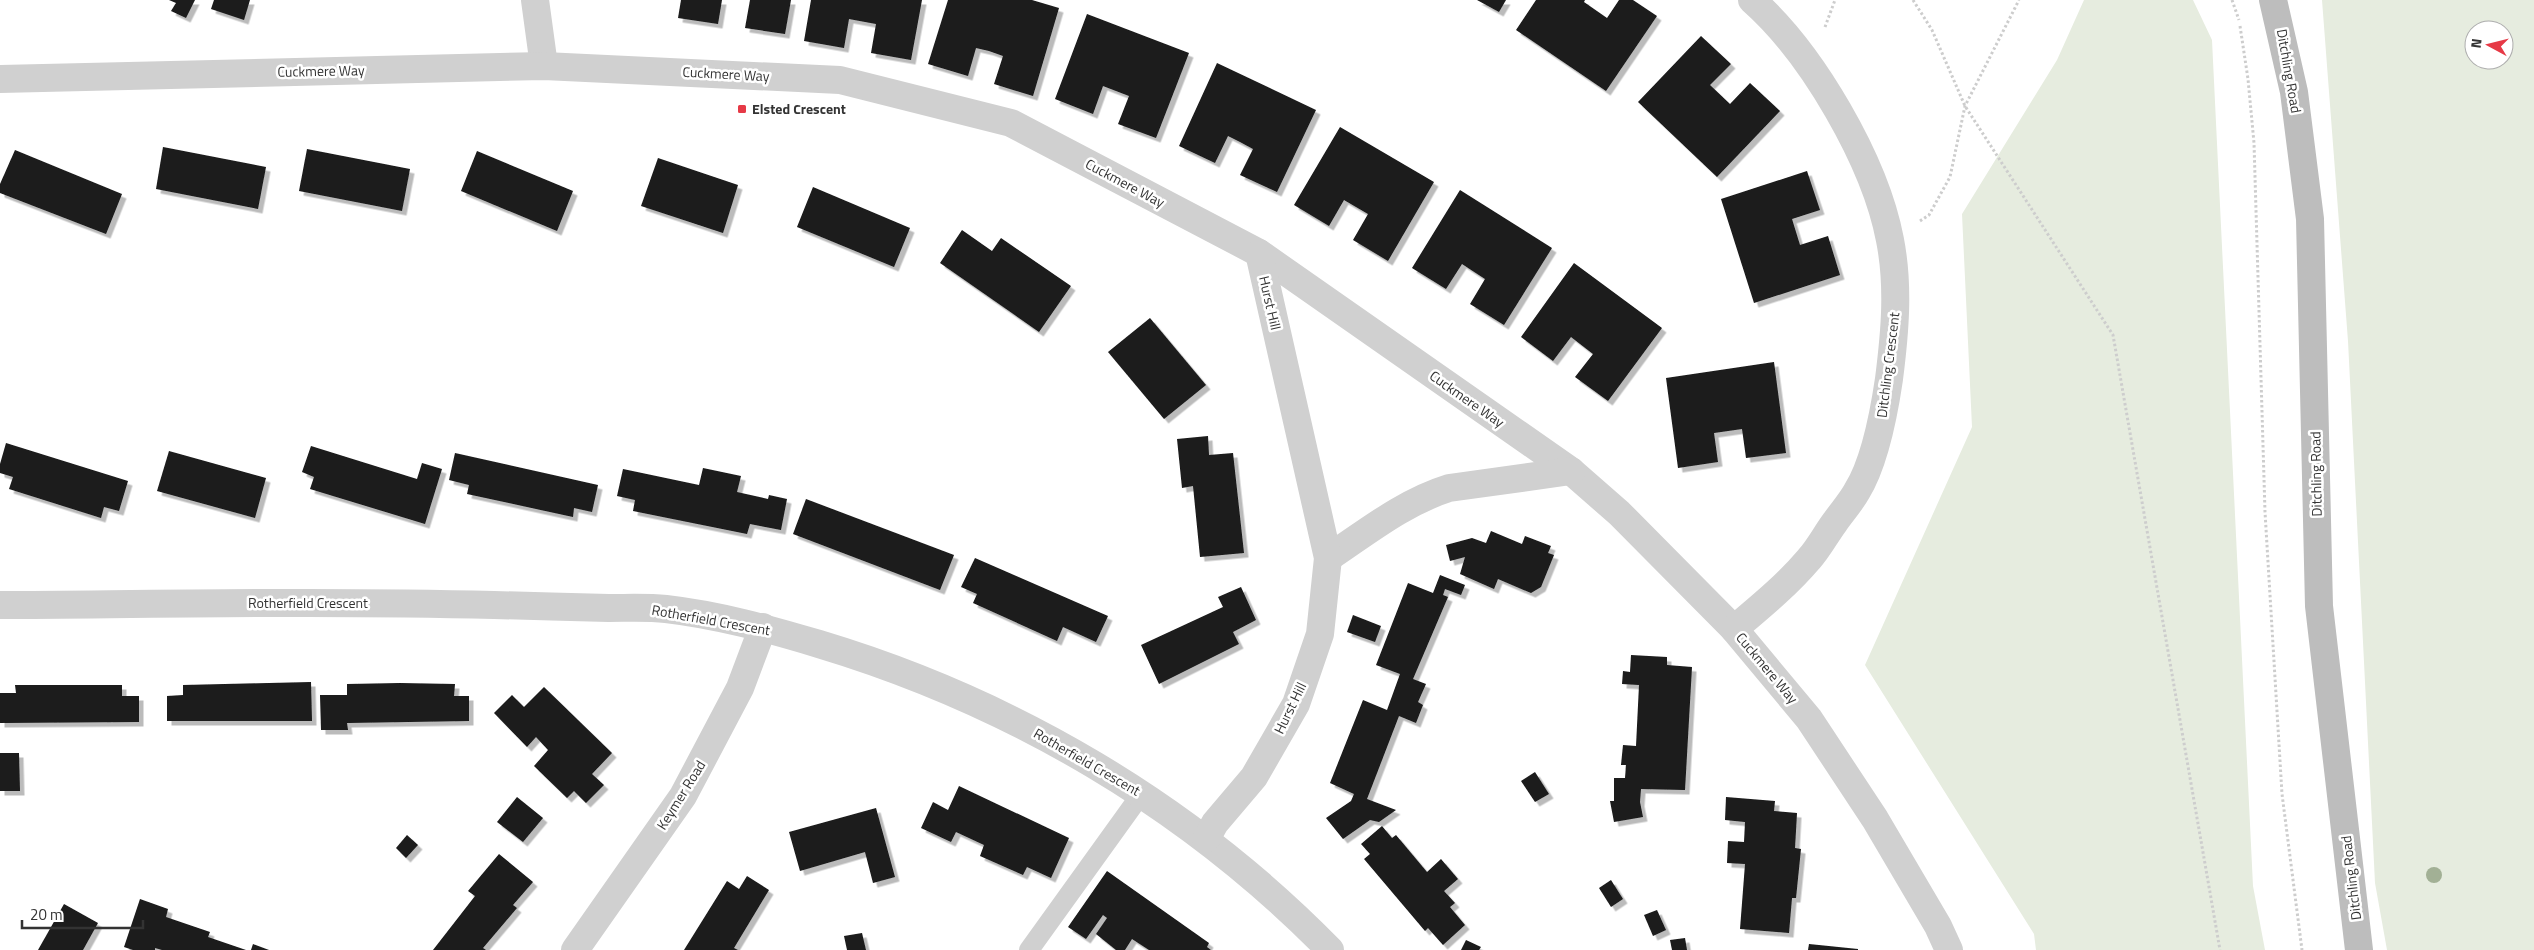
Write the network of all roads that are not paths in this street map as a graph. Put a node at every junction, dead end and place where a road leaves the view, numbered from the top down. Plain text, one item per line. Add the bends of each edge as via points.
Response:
1 (535, 0) edge
2 (1752, 0) edge
3 (2273, 0) edge
4 (544, 66) junction
5 (0, 79) edge
6 (1259, 253) junction
7 (1571, 471) junction
8 (1328, 558) junction
9 (0, 605) edge
10 (763, 627) junction
11 (1734, 629) junction
12 (1142, 793) junction
13 (1206, 840) junction
14 (575, 950) edge
15 (1029, 950) edge
16 (1330, 950) edge
17 (1949, 950) edge
18 (2359, 950) edge

1 - 4 street
2 - 11 street, Ditchling Crescent via 1801,52 1833,103 1867,168 1890,240 1896,283 1886,402 1858,491 1810,559
3 - 18 street, Ditchling Road via 2294,92 2310,219 2320,606
4 - 5 street, Cuckmere Way
4 - 6 street, Cuckmere Way via 840,80 1011,123
6 - 7 street, Cuckmere Way
6 - 8 street, Hurst Hill
7 - 8 street via 1449,488 1434,493 1409,504
7 - 11 street, Cuckmere Way via 1619,513
8 - 13 street, Hurst Hill via 1320,634 1296,704 1254,777 1215,823
9 - 10 street, Rotherfield Crescent via 417,603 665,609
10 - 12 street, Rotherfield Crescent via 872,660 981,705 1064,746
10 - 14 street, Keymer Road via 740,688 683,796
11 - 17 street, Cuckmere Way via 1820,736 1875,819
12 - 13 street, Rotherfield Crescent
12 - 15 lane
13 - 16 street, Rotherfield Crescent via 1290,910

